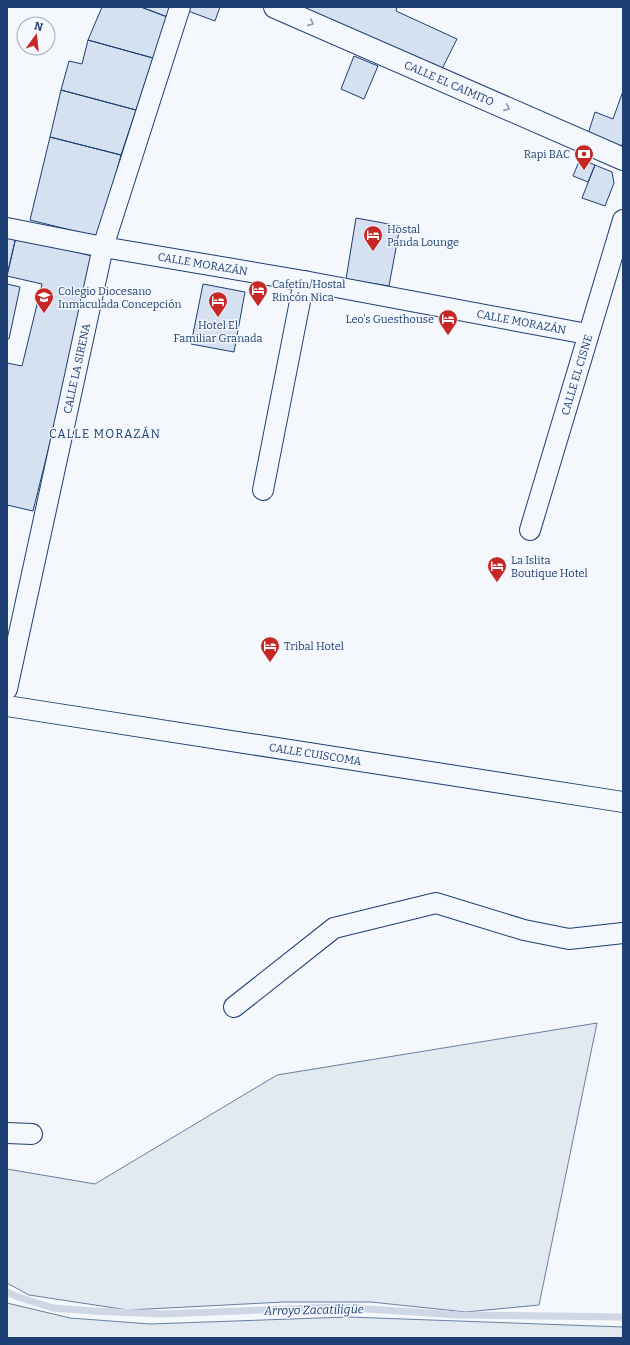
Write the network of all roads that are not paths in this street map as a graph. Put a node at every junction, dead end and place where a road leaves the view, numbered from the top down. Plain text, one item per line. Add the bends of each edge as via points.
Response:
1 (180, 7) edge
2 (275, 7) edge
3 (623, 159) edge
4 (623, 220) edge
5 (7, 228) edge
6 (103, 247) junction
7 (304, 281) junction
8 (587, 334) junction
9 (262, 490) dead end
10 (530, 530) dead end
11 (7, 689) edge
12 (7, 706) edge
13 (623, 802) edge
14 (623, 933) edge
15 (234, 1007) dead end
16 (7, 1133) edge
17 (32, 1134) dead end

1 - 6 street, CALLE LA SIRENA
2 -> 3 street, CALLE EL CAIMITO
4 - 8 street, CALLE EL CISNE
5 - 6 street, CALLE MORAZÁN
6 - 7 street, CALLE MORAZÁN
6 - 11 street, CALLE LA SIRENA
7 - 8 street, CALLE MORAZÁN
7 - 9 street
8 - 10 street, CALLE EL CISNE
12 - 13 street, CALLE CUISCOMA
14 - 15 street via 569,939 524,930 436,903 334,928
16 - 17 street

